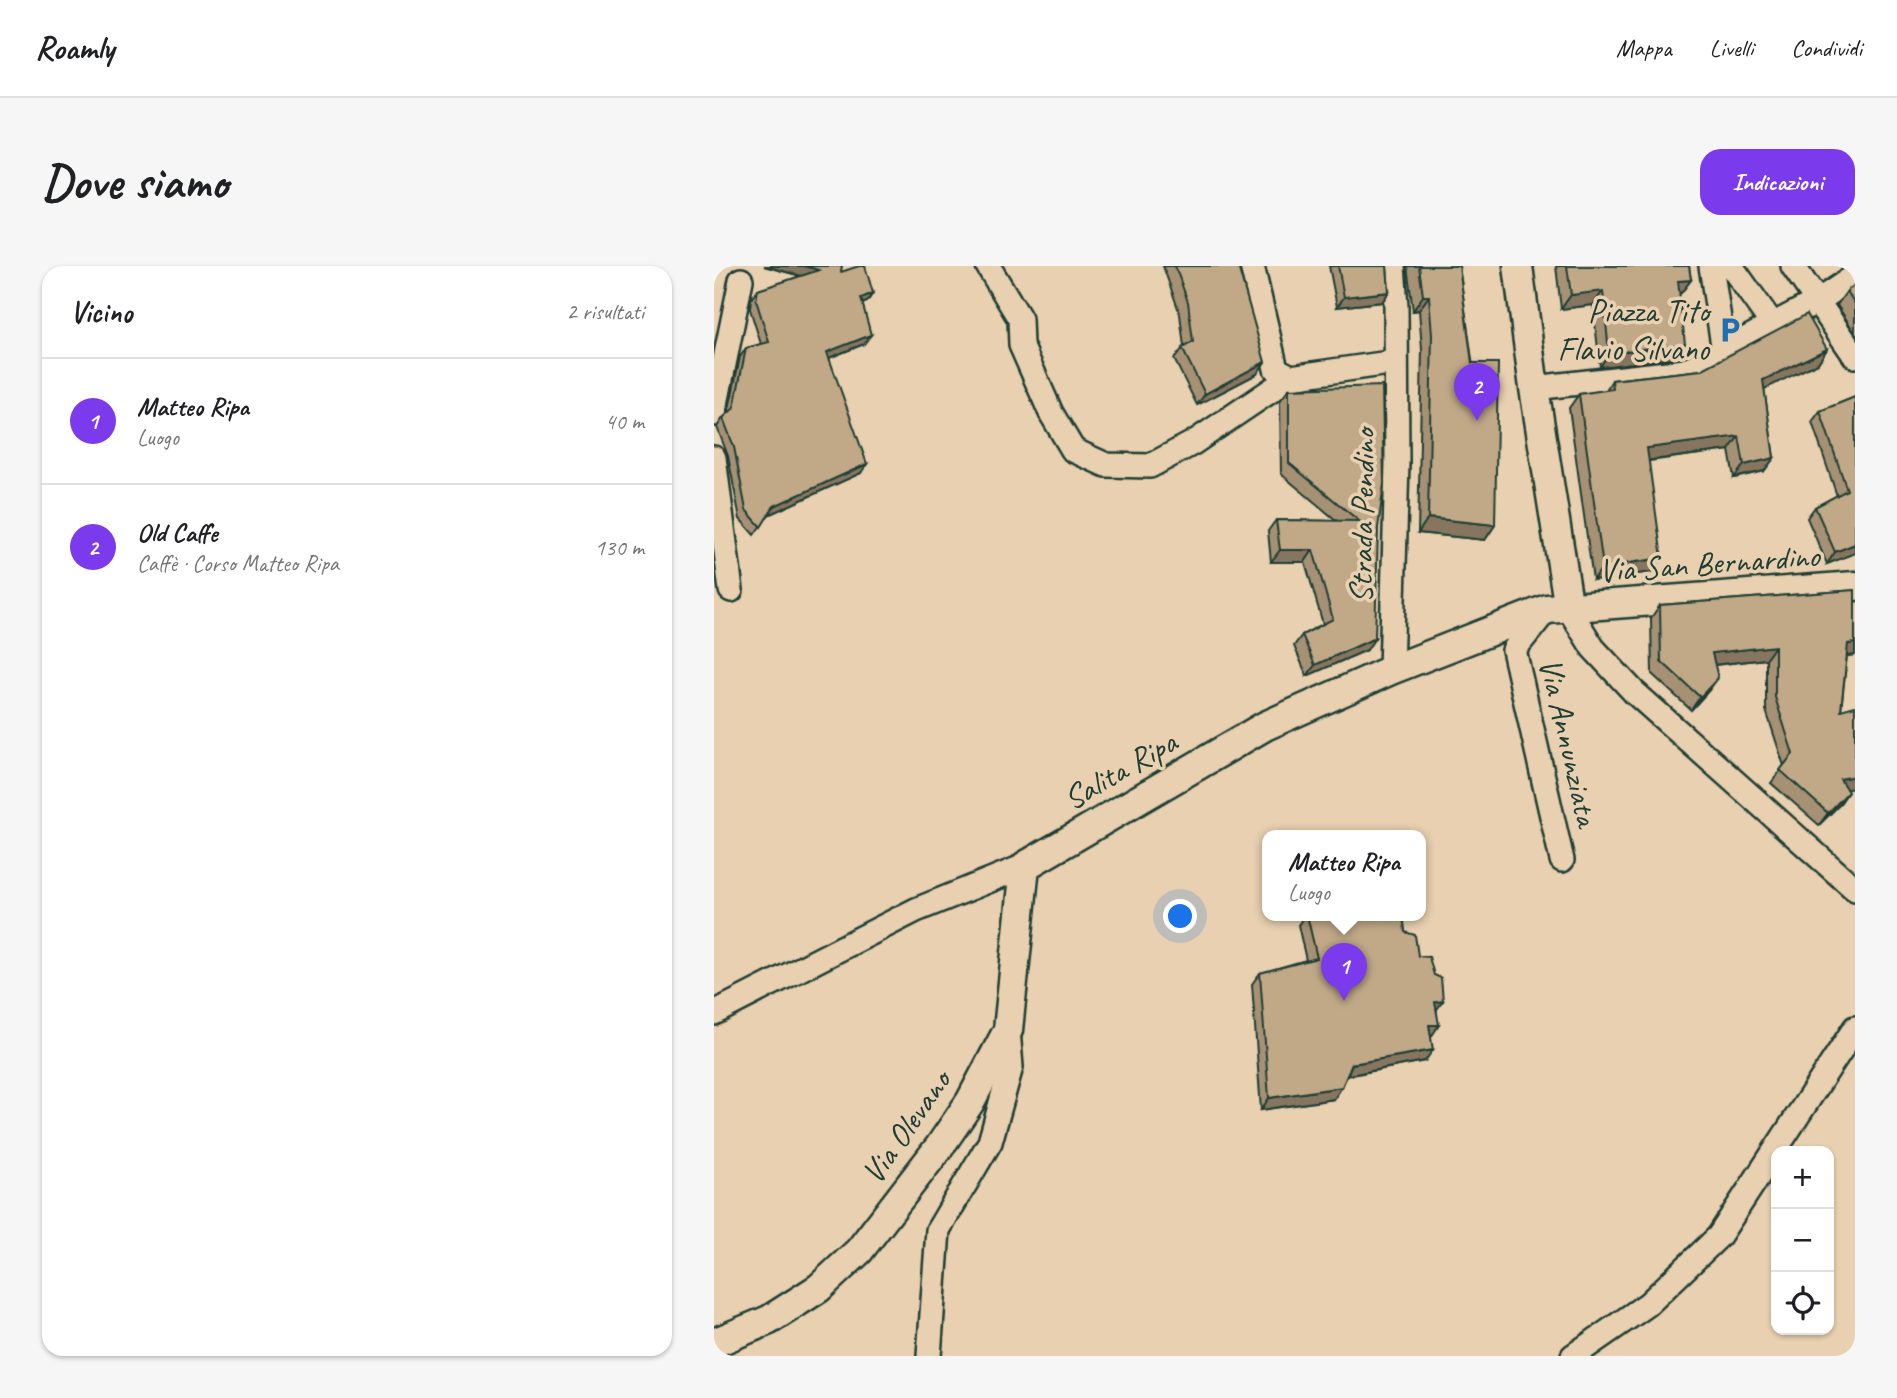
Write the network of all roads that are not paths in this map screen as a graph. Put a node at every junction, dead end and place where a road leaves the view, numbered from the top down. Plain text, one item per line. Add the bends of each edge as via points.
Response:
1 (988, 266) edge
2 (1252, 266) edge
3 (1393, 266) edge
4 (1518, 266) edge
5 (1711, 266) edge
6 (1731, 266) edge
7 (1793, 266) edge
8 (1849, 266) edge
9 (1855, 275) edge
10 (741, 280) dead end
11 (1818, 302) junction
12 (1773, 325) junction
13 (1724, 352) junction
14 (1855, 356) edge
15 (1396, 362) junction
16 (1291, 377) junction
17 (1534, 388) junction
18 (714, 414) edge
19 (714, 458) edge
20 (1855, 586) edge
21 (731, 590) dead end
22 (1558, 609) junction
23 (1391, 670) junction
24 (1562, 860) dead end
25 (1025, 866) junction
26 (1855, 889) edge
27 (714, 1013) edge
28 (1855, 1028) edge
29 (1008, 1030) junction
30 (714, 1343) edge
31 (929, 1356) edge
32 (1573, 1356) edge

1 - 16 street via 1020,319 1021,345 1051,414 1073,450 1106,465 1150,466 1193,443
2 - 16 street via 1276,369
3 - 15 street, Strada Pendino
4 - 17 street
5 - 13 street
6 - 12 street
7 - 11 street
8 - 9 street
9 - 11 street
10 - 18 street
11 - 12 street
11 - 14 street
12 - 13 street
13 - 17 street via 1685,371
15 - 16 street
15 - 23 street, Strada Pendino
17 - 22 street
19 - 21 street
20 - 22 street, Via San Bernardino
22 - 23 street, Salita Ripa
22 - 24 street, Via Annunziata via 1514,650
22 - 26 street via 1634,692
23 - 25 street, Salita Ripa via 1265,726
25 - 27 street, Salita Ripa via 916,910
25 - 29 street, Via Olevano
28 - 32 street via 1719,1236 1648,1304
29 - 30 street, Via Olevano via 955,1124 859,1251 819,1288 769,1320
29 - 31 street via 1011,1067 990,1142 938,1230

